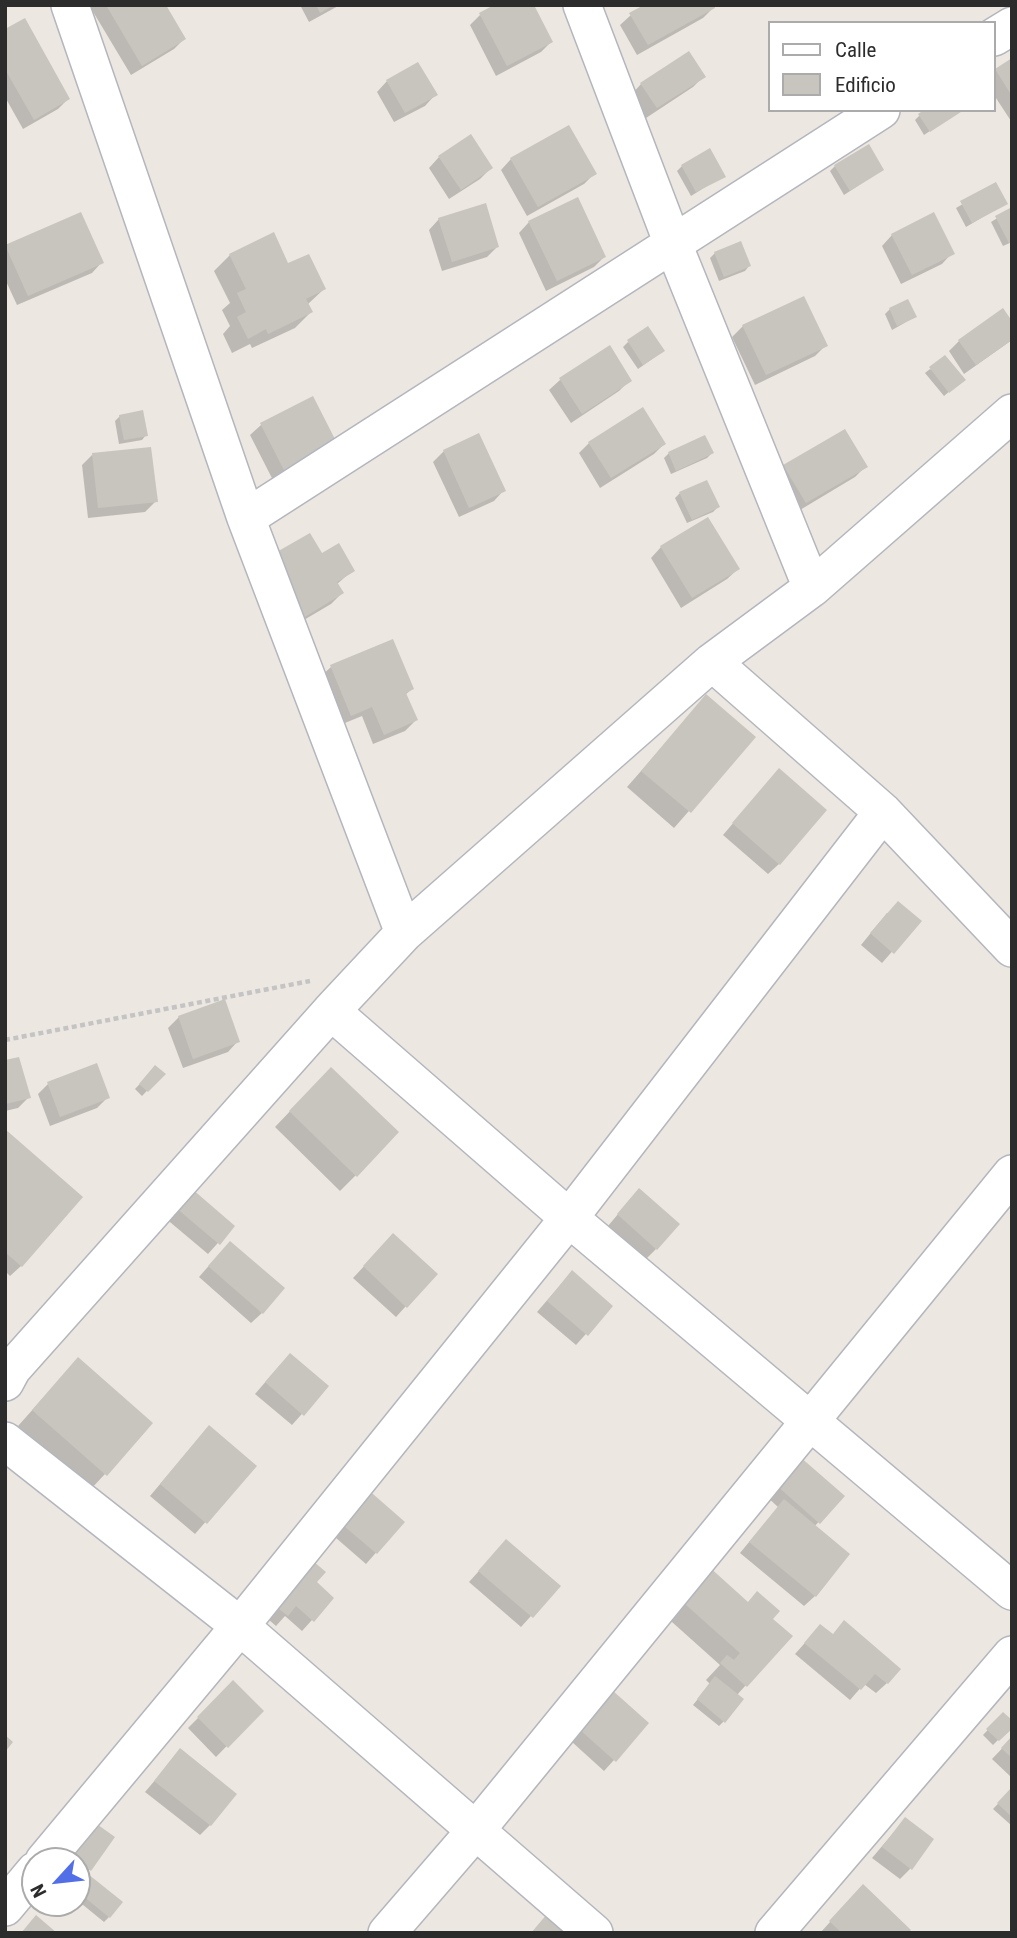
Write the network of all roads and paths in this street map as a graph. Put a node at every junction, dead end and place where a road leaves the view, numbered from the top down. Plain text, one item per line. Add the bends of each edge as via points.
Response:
1 (70, 5) edge
2 (582, 5) edge
3 (1012, 26) edge
4 (996, 36) edge
5 (878, 112) edge
6 (673, 244) junction
7 (1012, 413) edge
8 (246, 518) junction
9 (811, 588) junction
10 (712, 662) junction
11 (883, 813) junction
12 (404, 933) junction
13 (1012, 948) edge
14 (324, 995) junction
15 (5, 1040) edge
16 (1012, 1174) edge
17 (569, 1218) junction
18 (8, 1368) edge
19 (809, 1420) junction
20 (5, 1441) edge
21 (1012, 1591) edge
22 (240, 1626) junction
23 (1012, 1655) edge
24 (476, 1830) junction
25 (56, 1847) edge
26 (21, 1888) edge
27 (5, 1907) edge
28 (387, 1933) edge
29 (594, 1933) edge
30 (775, 1933) edge

1 - 8 street
2 - 6 street
3 - 4 street
5 - 6 street
6 - 8 street
6 - 9 street
7 - 9 street
8 - 12 street
9 - 10 street
10 - 11 street
10 - 12 street
11 - 13 street
11 - 17 street
12 - 14 street
14 - 15 path
14 - 17 street
14 - 18 street
16 - 19 street
17 - 19 street
17 - 22 street
19 - 21 street
19 - 24 street
20 - 22 street
22 - 24 street
22 - 25 street
23 - 30 street
24 - 28 street
24 - 29 street
26 - 27 street

